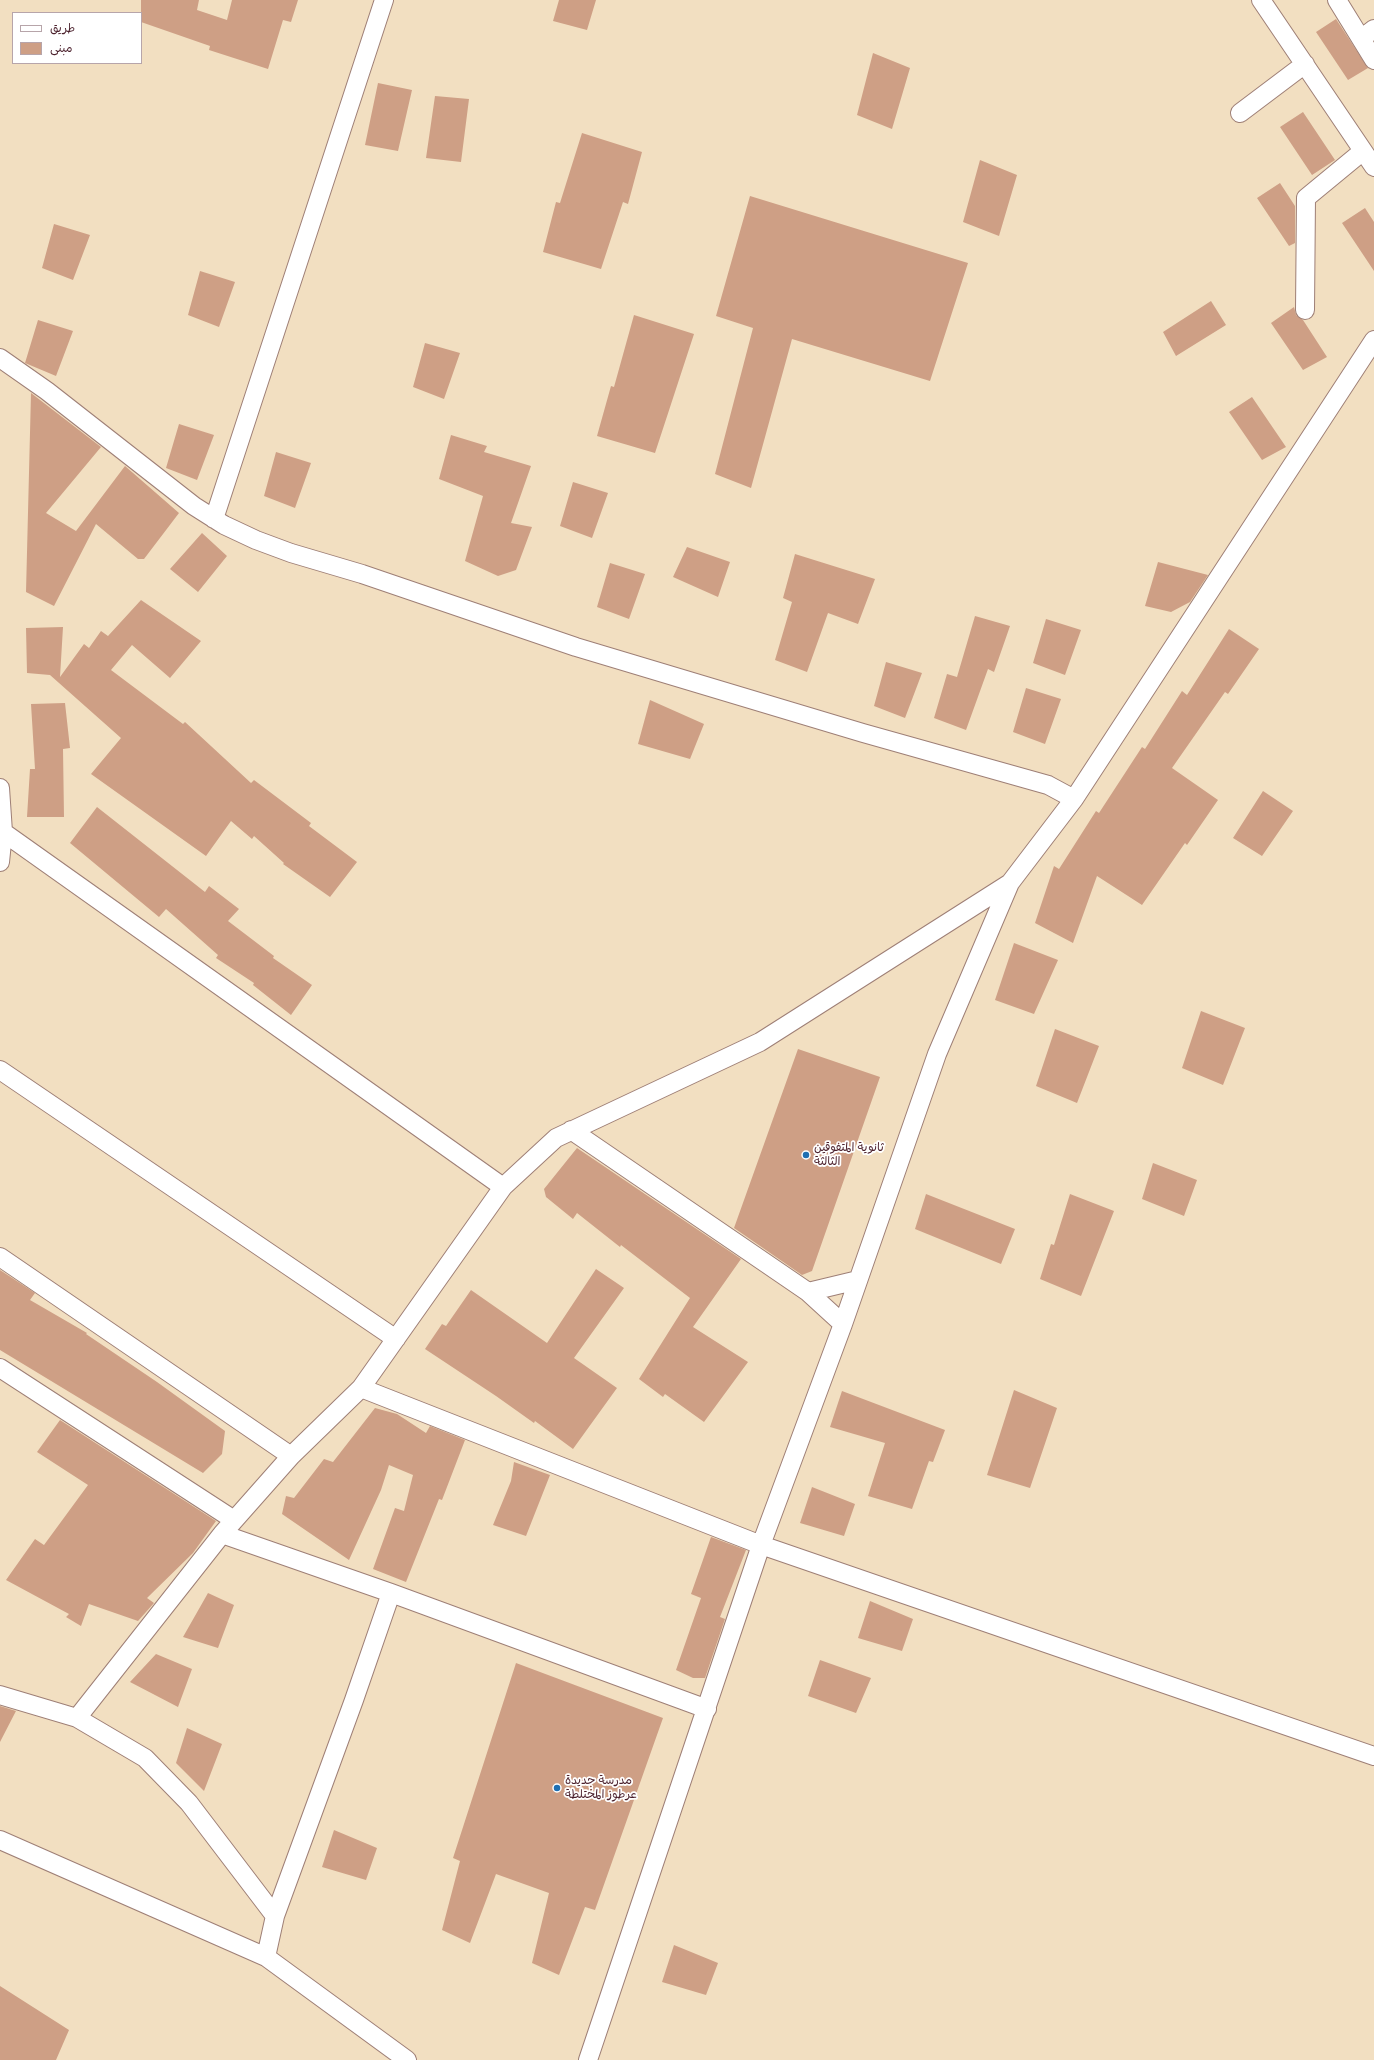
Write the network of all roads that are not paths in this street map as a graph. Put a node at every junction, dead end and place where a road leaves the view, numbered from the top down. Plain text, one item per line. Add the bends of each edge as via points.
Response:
1 (384, 0) edge
2 (1261, 0) edge
3 (1337, 0) edge
4 (1367, 34) edge
5 (1374, 60) edge
6 (1305, 64) junction
7 (1240, 113) dead end
8 (1363, 151) junction
9 (1374, 167) edge
10 (1305, 310) dead end
11 (1374, 340) edge
12 (0, 358) edge
13 (214, 519) junction
14 (0, 788) edge
15 (1074, 799) junction
16 (2, 826) edge
17 (0, 862) edge
18 (1010, 883) junction
19 (0, 1070) edge
20 (572, 1130) junction
21 (503, 1187) junction
22 (0, 1257) edge
23 (858, 1280) junction
24 (808, 1292) junction
25 (843, 1324) junction
26 (396, 1339) junction
27 (0, 1368) edge
28 (361, 1388) junction
29 (291, 1456) junction
30 (234, 1520) junction
31 (222, 1534) junction
32 (760, 1545) junction
33 (391, 1593) junction
34 (0, 1695) edge
35 (707, 1709) junction
36 (76, 1718) junction
37 (1374, 1756) edge
38 (0, 1840) edge
39 (275, 1916) junction
40 (266, 1957) junction
41 (407, 2060) edge
42 (588, 2060) edge

1 - 13 street
2 - 6 street
3 - 4 street
4 - 5 street
6 - 7 street
6 - 8 street
8 - 9 street
8 - 10 street via 1306,198
11 - 15 street
12 - 13 street
13 - 15 street via 256,540 291,553 362,574 576,647 863,733 1048,785
14 - 16 street
15 - 18 street
16 - 17 street
16 - 21 street
18 - 20 street via 760,1042
18 - 23 street via 937,1054
19 - 26 street
20 - 21 street via 556,1138
20 - 24 street
21 - 26 street
22 - 29 street
23 - 24 street
23 - 25 street
24 - 25 street
25 - 32 street
26 - 28 street
27 - 30 street
28 - 29 street
28 - 32 street
29 - 30 street
30 - 31 street
31 - 33 street
31 - 36 street
32 - 35 street
32 - 37 street
33 - 35 street
33 - 39 street
34 - 36 street
35 - 42 street
36 - 39 street via 145,1758 189,1803
38 - 40 street
39 - 40 street
40 - 41 street

